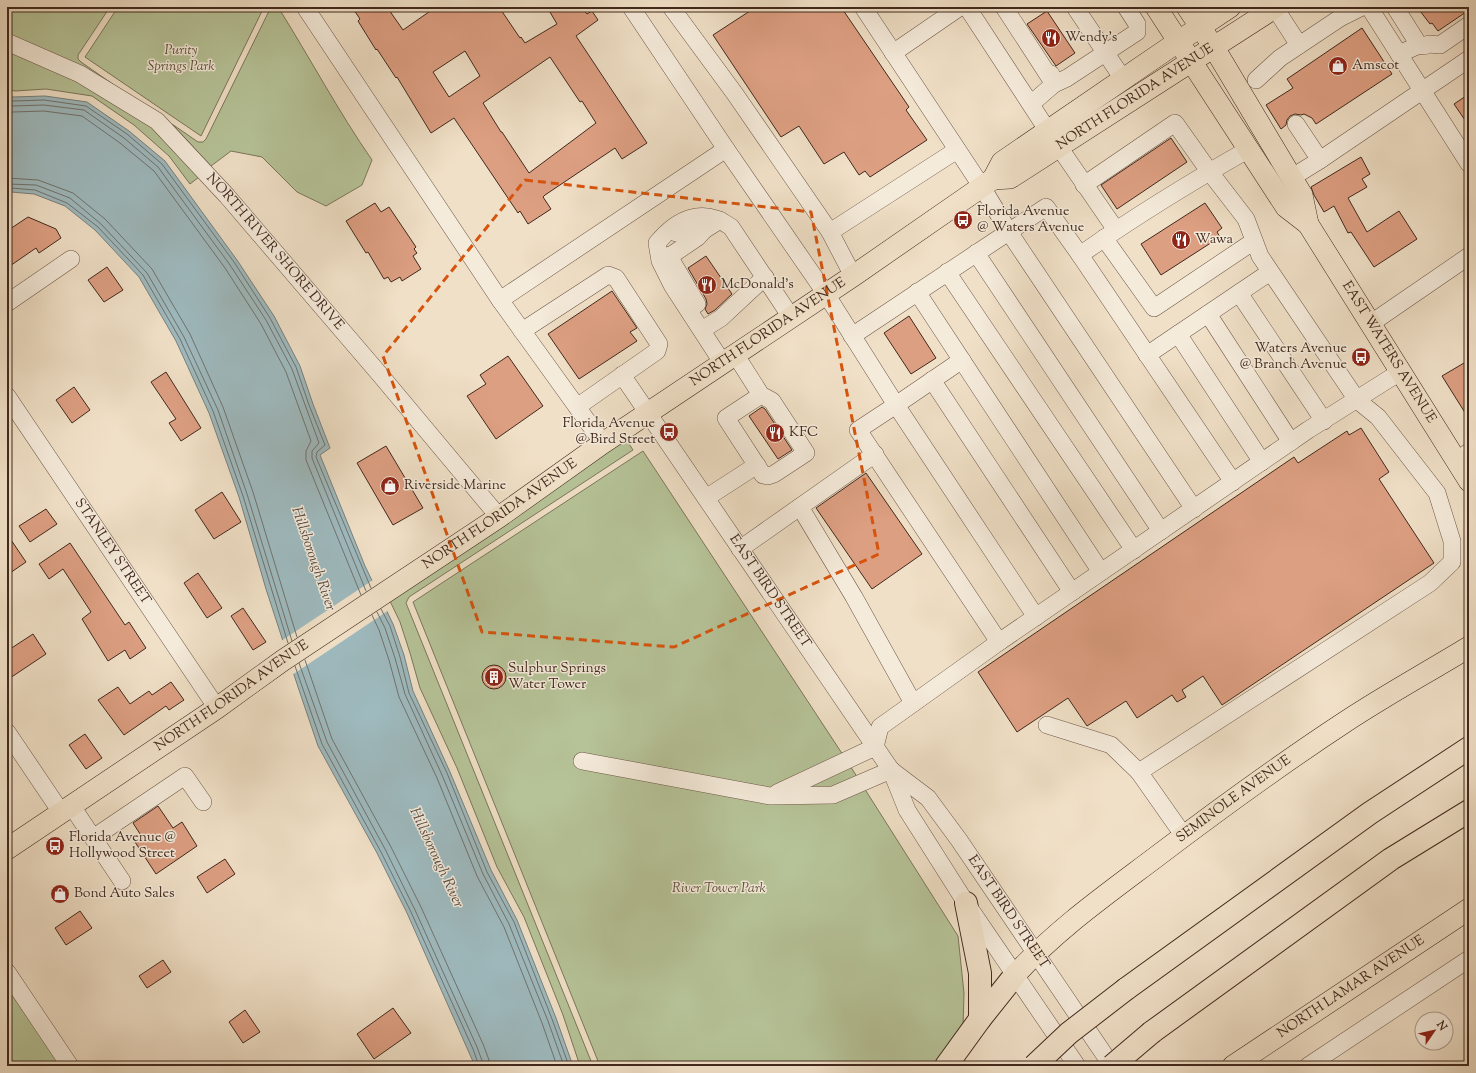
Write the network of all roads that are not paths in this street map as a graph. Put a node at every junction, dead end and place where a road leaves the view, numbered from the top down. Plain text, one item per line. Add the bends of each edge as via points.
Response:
1 (305, 7) edge
2 (631, 7) edge
3 (671, 7) edge
4 (863, 7) edge
5 (960, 7) edge
6 (967, 7) edge
7 (1004, 7) edge
8 (1016, 7) edge
9 (1067, 7) edge
10 (1075, 7) edge
11 (1126, 7) edge
12 (1156, 7) edge
13 (1187, 7) edge
14 (1230, 7) edge
15 (1275, 7) edge
16 (1362, 7) edge
17 (1369, 7) edge
18 (1395, 7) edge
19 (1469, 25) edge
20 (1088, 26) junction
21 (1200, 27) junction
22 (1178, 41) junction
23 (7, 42) edge
24 (1299, 45) junction
25 (1419, 45) junction
26 (1213, 46) junction
27 (893, 53) junction
28 (1106, 53) junction
29 (1399, 54) junction
30 (1469, 59) edge
31 (1191, 60) junction
32 (1122, 79) junction
33 (1256, 80) dead end
34 (1054, 84) junction
35 (1422, 91) junction
36 (1031, 104) junction
37 (1296, 124) dead end
38 (1054, 139) junction
39 (1249, 149) junction
40 (726, 150) junction
41 (957, 150) junction
42 (1320, 160) junction
43 (1469, 164) edge
44 (1209, 172) junction
45 (1291, 178) junction
46 (987, 183) junction
47 (1084, 185) junction
48 (720, 220) junction
49 (1308, 224) junction
50 (830, 232) junction
51 (1009, 232) junction
52 (1110, 234) junction
53 (1254, 241) junction
54 (976, 253) junction
55 (1080, 256) junction
56 (1469, 256) edge
57 (71, 259) dead end
58 (947, 272) junction
59 (1270, 272) junction
60 (765, 276) junction
61 (853, 276) junction
62 (917, 292) junction
63 (1239, 293) junction
64 (826, 294) junction
65 (500, 300) junction
66 (7, 303) edge
67 (1208, 314) junction
68 (791, 317) junction
69 (1370, 324) junction
70 (700, 328) junction
71 (522, 331) junction
72 (1178, 334) junction
73 (852, 336) junction
74 (1147, 355) junction
75 (728, 358) junction
76 (962, 360) junction
77 (1400, 372) junction
78 (622, 376) junction
79 (932, 380) junction
80 (761, 395) junction
81 (7, 396) edge
82 (1357, 400) junction
83 (896, 404) junction
84 (577, 407) junction
85 (648, 413) junction
86 (1324, 421) junction
87 (1291, 442) junction
88 (603, 443) junction
89 (875, 454) junction
90 (1462, 457) edge
91 (1262, 462) junction
92 (756, 465) junction
93 (1469, 481) edge
94 (1233, 482) junction
95 (706, 498) junction
96 (800, 507) junction
97 (1194, 509) junction
98 (499, 517) junction
99 (1162, 531) junction
100 (740, 549) junction
101 (1134, 550) junction
102 (1101, 572) junction
103 (1072, 592) junction
104 (1036, 617) junction
105 (999, 642) junction
106 (1469, 647) edge
107 (914, 703) junction
108 (217, 708) junction
109 (1047, 725) dead end
110 (7, 732) edge
111 (875, 747) junction
112 (1469, 748) edge
113 (582, 761) dead end
114 (890, 770) junction
115 (1139, 772) junction
116 (770, 796) junction
117 (203, 802) dead end
118 (66, 809) junction
119 (1469, 810) edge
120 (1184, 836) junction
121 (93, 838) junction
122 (7, 849) edge
123 (122, 881) dead end
124 (966, 903) junction
125 (1469, 908) edge
126 (1036, 952) junction
127 (1469, 959) edge
128 (7, 972) edge
129 (1015, 975) junction
130 (980, 1019) junction
131 (70, 1066) edge
132 (946, 1066) edge
133 (1034, 1066) edge
134 (1077, 1066) edge
135 (1112, 1066) edge
136 (1232, 1066) edge
137 (1308, 1066) edge

1 - 65 street
2 - 40 street
3 - 50 street via 735,94
4 - 27 street
5 - 27 street
6 - 36 street
7 - 34 street
8 - 34 street via 1015,12 1045,56
9 - 20 street via 1073,16
10 - 20 street
11 - 28 street via 1137,24 1137,32
12 - 22 main road, EAST WATERS AVENUE
13 - 21 main road, EAST WATERS AVENUE
14 - 21 main road, NORTH FLORIDA AVENUE
15 - 24 street
15 - 26 main road, NORTH FLORIDA AVENUE
16 - 24 street
17 - 29 street
18 - 25 street
19 - 25 street via 1440,45
20 - 28 street
21 - 22 main road, NORTH FLORIDA AVENUE
21 - 26 main road, EAST WATERS AVENUE
22 - 31 main road, EAST WATERS AVENUE
22 - 32 main road, NORTH FLORIDA AVENUE
23 - 98 street, NORTH RIVER SHORE DRIVE via 80,74 157,121 232,202
24 - 33 street
25 - 29 street
26 - 31 main road, NORTH FLORIDA AVENUE
26 - 45 main road, EAST WATERS AVENUE
27 - 41 street
28 - 32 street
28 - 34 street
29 - 35 street
30 - 35 street
31 - 38 main road, NORTH FLORIDA AVENUE
31 - 39 main road, EAST WATERS AVENUE
32 - 38 main road, NORTH FLORIDA AVENUE
34 - 36 street
35 - 42 street
35 - 43 street
36 - 38 street
37 - 42 street
38 - 46 main road, NORTH FLORIDA AVENUE via 1002,162
38 - 47 street
39 - 44 street
39 - 49 main road, EAST WATERS AVENUE via 1286,207
40 - 64 street
40 - 65 street
41 - 46 street
41 - 50 street
42 - 45 street
44 - 47 street via 1174,123
44 - 52 street
44 - 53 street via 1246,219
45 - 49 main road, EAST WATERS AVENUE via 1302,195
46 - 51 street
46 - 61 main road, NORTH FLORIDA AVENUE
47 - 52 street
48 - 60 street via 737,234
48 - 70 street via 704,230 681,230 672,235 667,246 673,263 702,312
48 - 70 street via 709,216 681,222 667,231 657,243 660,261 669,279
49 - 69 main road, EAST WATERS AVENUE
50 - 61 street
51 - 54 street
51 - 55 street via 1046,207
51 - 97 street
52 - 53 street via 1154,308
52 - 55 street
53 - 59 street
54 - 58 street
54 - 99 street
55 - 74 street
56 - 69 street
57 - 66 street
58 - 62 street
58 - 101 street
59 - 63 street
59 - 82 street
60 - 68 street
60 - 70 street via 721,318
61 - 64 main road, NORTH FLORIDA AVENUE
62 - 73 street
62 - 76 street
63 - 67 street
63 - 86 street
64 - 68 main road, NORTH FLORIDA AVENUE
64 - 73 street
65 - 71 street
67 - 72 street
67 - 87 street
68 - 75 main road, NORTH FLORIDA AVENUE
69 - 77 main road, EAST WATERS AVENUE
70 - 75 street
71 - 78 street via 608,275 616,278 659,344 657,351
71 - 84 street
72 - 74 street
72 - 91 street
73 - 83 street
74 - 94 street
75 - 80 street
75 - 85 main road, NORTH FLORIDA AVENUE
76 - 79 street
76 - 102 street
77 - 82 street
77 - 90 main road, EAST WATERS AVENUE
78 - 84 street
78 - 85 street, EAST BIRD STREET
79 - 83 street
79 - 103 street
80 - 92 street via 726,418
80 - 92 street via 772,401 806,453 768,476 763,475
81 - 108 street, STANLEY STREET
82 - 86 street
82 - 115 street via 1378,417 1436,493 1452,541 1452,562 1430,583
83 - 89 street via 858,430
83 - 104 street
84 - 88 street
85 - 88 main road, NORTH FLORIDA AVENUE
85 - 95 street, EAST BIRD STREET
86 - 87 street
87 - 91 street
88 - 98 main road, NORTH FLORIDA AVENUE
89 - 96 street
89 - 105 street
90 - 93 main road, EAST WATERS AVENUE
91 - 94 street
92 - 95 street
94 - 97 street
95 - 100 street, EAST BIRD STREET
96 - 100 street
96 - 107 street
97 - 99 street
98 - 108 main road, NORTH FLORIDA AVENUE via 384,592
99 - 101 street
100 - 111 street, EAST BIRD STREET
101 - 102 street
102 - 103 street
103 - 104 street
104 - 105 street
105 - 107 street
106 - 120 main road, SEMINOLE AVENUE via 1346,721
107 - 111 street via 880,727
108 - 118 main road, NORTH FLORIDA AVENUE
109 - 115 street via 1111,745
110 - 118 street
111 - 114 street, EAST BIRD STREET
111 - 116 street
112 - 133 highway, bridge via 1370,813 1126,989 1069,1033
113 - 116 street
114 - 116 street via 833,795
114 - 124 street, EAST BIRD STREET via 907,810
114 - 126 street, EAST BIRD STREET via 928,798
115 - 120 street
117 - 121 street via 184,776
118 - 121 street
118 - 122 main road, NORTH FLORIDA AVENUE
119 - 135 highway, bridge via 1392,859 1152,1032
120 - 126 main road, SEMINOLE AVENUE
121 - 123 street
124 - 129 street, EAST BIRD STREET
124 - 130 highway via 980,973
125 - 136 main road, NORTH LAMAR AVENUE
126 - 129 main road, SEMINOLE AVENUE
126 - 135 street, EAST BIRD STREET
127 - 137 street
128 - 131 street
129 - 130 highway
129 - 134 street, EAST BIRD STREET
130 - 132 highway

